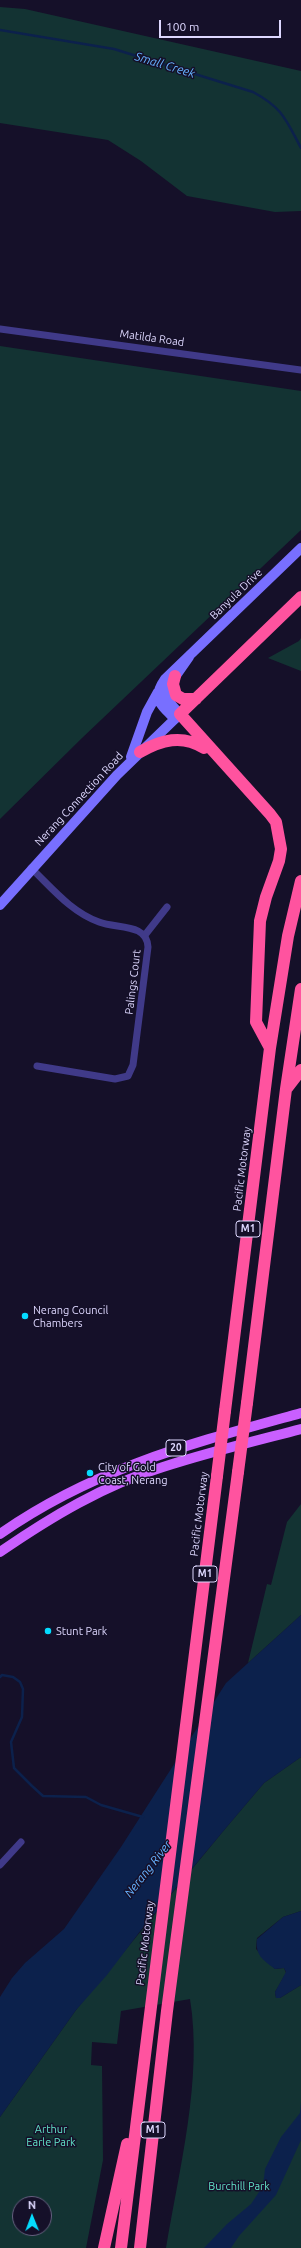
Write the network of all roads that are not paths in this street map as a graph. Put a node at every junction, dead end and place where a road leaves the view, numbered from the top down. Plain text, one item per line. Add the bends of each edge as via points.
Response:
1 (0, 328) edge
2 (301, 370) edge
3 (301, 548) edge
4 (301, 598) edge
5 (189, 657) junction
6 (175, 676) junction
7 (158, 692) junction
8 (196, 699) junction
9 (178, 717) junction
10 (204, 748) junction
11 (140, 752) junction
12 (218, 757) junction
13 (126, 766) junction
14 (31, 868) junction
15 (301, 881) edge
16 (0, 905) edge
17 (167, 908) dead end
18 (144, 935) junction
19 (301, 989) edge
20 (270, 1048) junction
21 (37, 1066) dead end
22 (301, 1070) edge
23 (286, 1089) junction
24 (301, 1413) edge
25 (301, 1429) edge
26 (0, 1534) edge
27 (1, 1548) edge
28 (21, 1842) dead end
29 (0, 1864) edge
30 (140, 2088) junction
31 (104, 2248) edge
32 (120, 2248) edge
33 (140, 2248) edge

1 - 2 street, Matilda Road
3 - 5 main road, Banyula Drive
4 - 8 highway
5 - 6 main road, Banyula Drive
5 - 7 main road, Banyula Drive via 164,679
6 - 8 highway via 173,684 176,695 183,699
6 - 9 main road, Banyula Drive via 168,687 167,697
7 - 9 main road via 162,706
7 - 13 main road, Banyula Drive via 147,712 137,745
8 - 9 highway
9 - 10 highway
9 - 11 main road, Nerang Connection Road
9 - 12 highway
10 - 11 highway via 189,741 172,740
10 - 12 highway
11 - 13 main road, Nerang Connection Road
12 - 20 highway via 270,814 276,822 279,836 279,861 266,896 260,936 256,1022
13 - 14 main road, Nerang Connection Road
14 - 16 main road, Nerang Connection Road
14 - 18 street, Palings Court via 84,916 106,925 141,931
15 - 20 highway, Pacific Motorway / M1 via 288,936
17 - 18 street
18 - 21 street, Palings Court via 148,938 148,947 133,1065 128,1076 116,1079
19 - 23 highway, M1
20 - 30 highway, Pacific Motorway / M1, bridge
22 - 23 highway
23 - 33 highway, M1, bridge via 167,2011
24 - 26 main road, 20 via 177,1447 126,1466 57,1498
25 - 27 main road, 20 via 162,1467 63,1510
28 - 29 street
30 - 31 highway
30 - 32 highway, Pacific Motorway / M1

